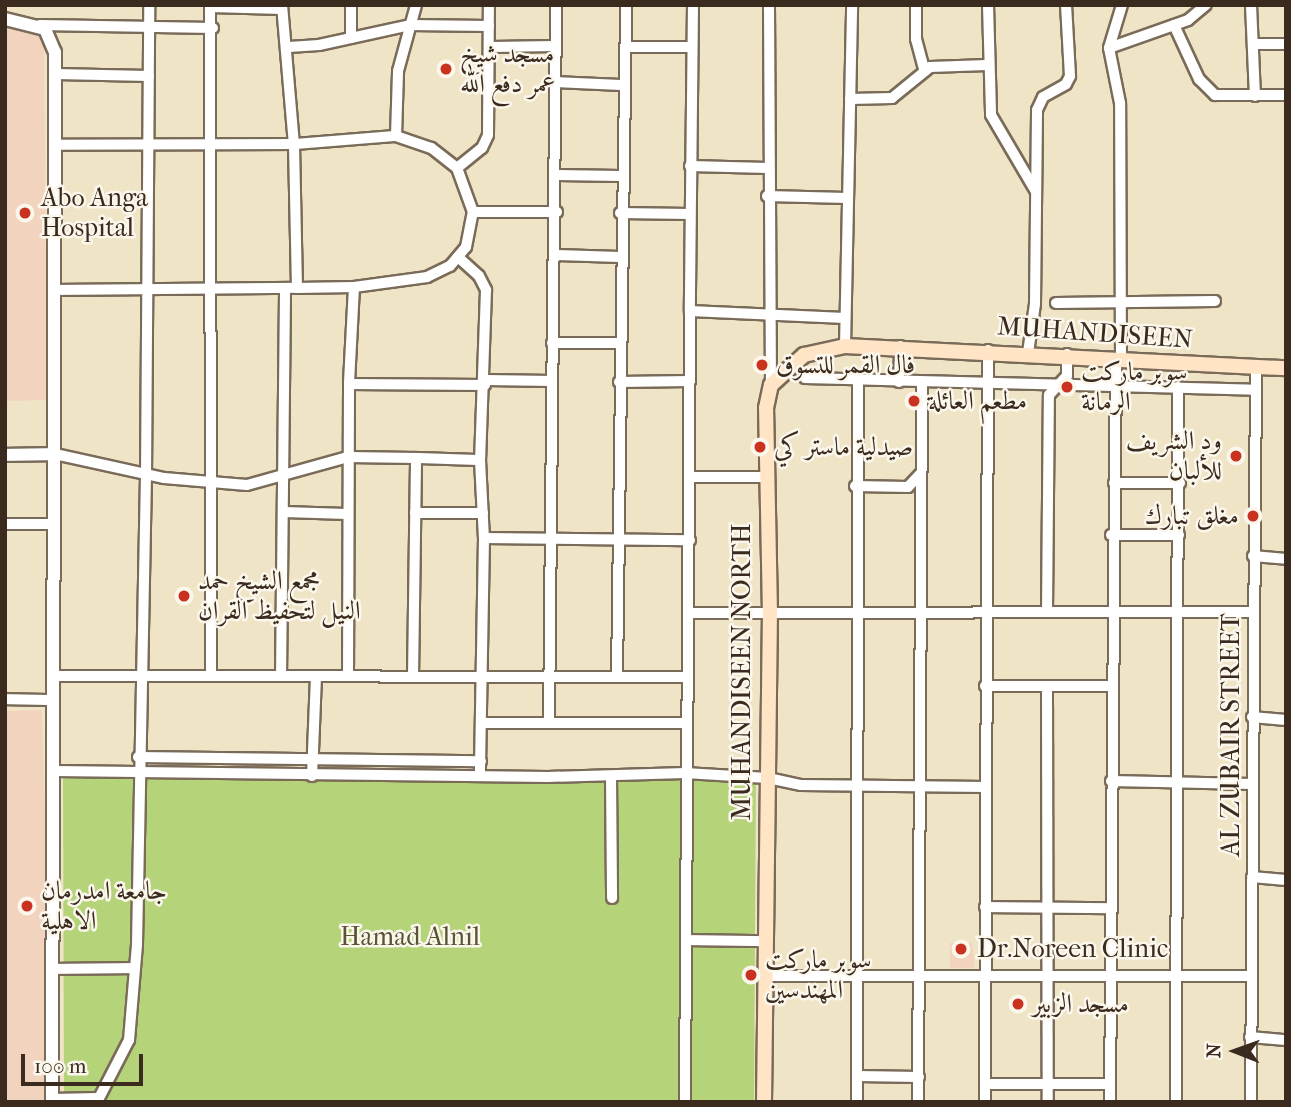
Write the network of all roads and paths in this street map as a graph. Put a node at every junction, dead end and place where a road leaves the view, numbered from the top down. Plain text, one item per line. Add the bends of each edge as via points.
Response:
1 (149, 5) edge
2 (351, 5) edge
3 (416, 5) edge
4 (489, 5) edge
5 (556, 5) edge
6 (626, 5) edge
7 (693, 5) edge
8 (769, 5) edge
9 (852, 5) edge
10 (916, 5) edge
11 (988, 5) edge
12 (1066, 5) edge
13 (1122, 5) edge
14 (1206, 5) edge
15 (1251, 5) edge
16 (210, 6) edge
17 (282, 7) edge
18 (6, 20) edge
19 (39, 25) junction
20 (410, 25) junction
21 (1174, 25) junction
22 (148, 26) junction
23 (489, 26) junction
24 (213, 28) junction
25 (351, 38) junction
26 (1254, 44) junction
27 (1286, 44) edge
28 (555, 46) junction
29 (289, 47) junction
30 (489, 47) junction
31 (625, 47) junction
32 (692, 47) junction
33 (1110, 48) junction
34 (987, 65) junction
35 (924, 69) junction
36 (56, 74) junction
37 (149, 76) junction
38 (556, 82) junction
39 (621, 85) junction
40 (1286, 95) edge
41 (1255, 96) junction
42 (850, 99) junction
43 (396, 136) junction
44 (294, 144) junction
45 (56, 145) junction
46 (148, 146) junction
47 (212, 146) junction
48 (690, 166) junction
49 (457, 168) junction
50 (768, 168) junction
51 (557, 175) junction
52 (620, 176) junction
53 (1035, 190) junction
54 (767, 196) junction
55 (847, 198) junction
56 (473, 212) junction
57 (557, 212) junction
58 (620, 213) junction
59 (690, 214) junction
60 (557, 256) junction
61 (458, 257) junction
62 (620, 257) junction
63 (354, 287) junction
64 (285, 288) junction
65 (297, 288) junction
66 (146, 289) junction
67 (213, 289) junction
68 (56, 290) junction
69 (1215, 301) dead end
70 (1123, 302) junction
71 (1056, 303) dead end
72 (690, 311) junction
73 (771, 313) junction
74 (845, 317) junction
75 (552, 343) junction
76 (619, 343) junction
77 (845, 346) junction
78 (900, 346) junction
79 (988, 350) junction
80 (1028, 353) junction
81 (1067, 354) junction
82 (1118, 358) junction
83 (1256, 368) junction
84 (1286, 368) edge
85 (805, 378) dead end
86 (858, 379) junction
87 (552, 380) junction
88 (690, 381) junction
89 (486, 382) junction
90 (899, 382) junction
91 (619, 383) junction
92 (1060, 383) junction
93 (349, 384) junction
94 (922, 384) junction
95 (771, 385) junction
96 (988, 385) junction
97 (1115, 387) junction
98 (1178, 387) junction
99 (1256, 390) junction
100 (55, 454) junction
101 (5, 455) edge
102 (348, 457) junction
103 (416, 458) junction
104 (480, 460) junction
105 (921, 473) junction
106 (286, 474) junction
107 (146, 475) junction
108 (690, 477) junction
109 (766, 477) junction
110 (1114, 483) junction
111 (1180, 483) junction
112 (212, 484) junction
113 (855, 486) junction
114 (284, 512) junction
115 (346, 513) junction
116 (415, 513) junction
117 (483, 513) junction
118 (5, 524) edge
119 (55, 524) junction
120 (1111, 535) junction
121 (1179, 535) junction
122 (484, 538) junction
123 (553, 540) junction
124 (618, 540) junction
125 (690, 541) junction
126 (1253, 556) junction
127 (1286, 559) edge
128 (860, 611) junction
129 (920, 611) junction
130 (1176, 611) junction
131 (985, 612) junction
132 (1047, 612) junction
133 (1252, 612) junction
134 (691, 613) junction
135 (1111, 613) junction
136 (770, 614) junction
137 (54, 676) junction
138 (139, 676) junction
139 (211, 676) junction
140 (281, 676) junction
141 (316, 676) junction
142 (348, 676) junction
143 (482, 676) junction
144 (414, 677) junction
145 (550, 677) junction
146 (617, 677) junction
147 (685, 677) junction
148 (985, 686) junction
149 (1047, 686) junction
150 (1111, 686) junction
151 (5, 699) edge
152 (54, 700) junction
153 (1252, 717) junction
154 (1286, 720) edge
155 (482, 723) junction
156 (549, 723) junction
157 (684, 723) junction
158 (138, 757) junction
159 (312, 760) junction
160 (481, 761) junction
161 (55, 771) junction
162 (138, 772) junction
163 (685, 773) junction
164 (312, 776) junction
165 (480, 776) junction
166 (611, 777) junction
167 (768, 778) junction
168 (1111, 781) junction
169 (1176, 781) junction
170 (1252, 784) junction
171 (919, 786) junction
172 (859, 787) junction
173 (986, 788) junction
174 (1252, 877) junction
175 (1286, 880) edge
176 (612, 898) dead end
177 (985, 907) junction
178 (1110, 908) junction
179 (1045, 909) junction
180 (689, 940) junction
181 (765, 941) junction
182 (135, 968) junction
183 (52, 969) junction
184 (1111, 975) junction
185 (765, 976) junction
186 (1251, 976) junction
187 (1048, 977) junction
188 (1178, 977) junction
189 (858, 978) junction
190 (983, 978) junction
191 (920, 980) junction
192 (1250, 1037) junction
193 (1286, 1040) edge
194 (858, 1076) junction
195 (919, 1077) junction
196 (986, 1084) junction
197 (1110, 1084) junction
198 (1048, 1085) junction
199 (52, 1100) edge
200 (97, 1100) edge
201 (685, 1102) edge
202 (764, 1102) edge
203 (857, 1102) edge
204 (918, 1102) edge
205 (985, 1102) edge
206 (1048, 1102) edge
207 (1110, 1102) edge
208 (1176, 1102) edge
209 (1251, 1102) edge

1 - 22 street
2 - 25 street
3 - 20 street
4 - 23 street
5 - 28 street
6 - 31 street
7 - 32 street
8 - 50 street
9 - 42 street
10 - 35 street via 916,39
11 - 34 street
12 - 53 street via 1070,76 1038,107
13 - 33 street
14 - 21 street via 1198,15
15 - 26 street
16 - 17 street
16 - 24 street
17 - 29 street
18 - 19 street
19 - 22 street
19 - 36 street via 53,39
20 - 23 street
20 - 25 street
20 - 43 street via 398,71
21 - 33 street
21 - 41 street via 1199,79 1209,90 1222,97
22 - 24 street
22 - 37 street
23 - 30 street
24 - 47 street
25 - 29 street
26 - 27 street
26 - 41 street
28 - 30 street
28 - 38 street
29 - 44 street
30 - 49 street via 487,141
31 - 32 street
31 - 39 street
32 - 48 street
33 - 70 street via 1121,103
34 - 35 street
34 - 53 street via 991,115
35 - 42 street via 892,98
36 - 37 street
36 - 45 street
37 - 46 street
38 - 39 street
38 - 51 street
39 - 52 street
40 - 41 street
42 - 55 street
43 - 44 street
43 - 49 street via 431,148
44 - 47 street
44 - 65 street
45 - 46 street
45 - 68 street
46 - 47 street
46 - 66 street
47 - 67 street
48 - 50 street
48 - 59 street
49 - 56 street
50 - 54 street
51 - 52 street
51 - 57 street
52 - 58 street
53 - 80 street via 1035,304
54 - 55 street
54 - 73 street
55 - 74 street
56 - 57 street
56 - 61 street via 471,232
57 - 60 street
58 - 59 street
58 - 62 street
59 - 72 street
60 - 62 street
60 - 75 street
61 - 63 street via 427,277
61 - 89 street via 485,283
62 - 76 street
63 - 65 street
63 - 93 street
64 - 65 street
64 - 67 street
64 - 106 street
66 - 67 street
66 - 68 street
66 - 107 street
67 - 112 street
68 - 100 street
69 - 70 street
70 - 71 street
70 - 82 street
72 - 73 street
72 - 88 street
73 - 74 street
73 - 95 street
74 - 77 street
75 - 76 street
75 - 87 street
76 - 91 street
77 - 78 main road
77 - 95 main road via 804,355
78 - 79 main road, MUHANDISEEN
78 - 90 street
79 - 80 main road, MUHANDISEEN
79 - 96 street
80 - 81 main road, MUHANDISEEN
81 - 82 main road, MUHANDISEEN
81 - 92 street via 1067,376
82 - 83 main road, MUHANDISEEN
82 - 97 street
83 - 84 main road, MUHANDISEEN
83 - 99 street, AL ZUBAIR STREET
85 - 86 street
86 - 90 street
86 - 113 street
87 - 89 street
87 - 123 street
88 - 91 street
88 - 108 street
89 - 93 street
89 - 104 street
90 - 94 street
91 - 124 street
92 - 96 street
92 - 97 street
92 - 132 street via 1049,395
93 - 102 street
94 - 96 street
94 - 105 street
95 - 109 main road, MUHANDISEEN NORTH
96 - 131 street
97 - 98 street
97 - 110 street
98 - 99 street
98 - 111 street
99 - 126 street, AL ZUBAIR STREET
100 - 101 street
100 - 107 street
100 - 119 street
102 - 103 street
102 - 106 street
102 - 115 street
103 - 104 street
103 - 116 street
104 - 117 street
105 - 113 street via 908,486
105 - 129 street
106 - 112 street via 260,484
106 - 114 street
107 - 112 street
107 - 138 street
108 - 109 street
108 - 125 street
109 - 136 main road, MUHANDISEEN NORTH
110 - 111 street
110 - 120 street
111 - 121 street
112 - 139 street
113 - 128 street
114 - 115 street
114 - 140 street
115 - 142 street
116 - 117 street
116 - 144 street
117 - 122 street
118 - 119 street
119 - 137 street
120 - 121 street
120 - 135 street
121 - 130 street
122 - 123 street
122 - 143 street
123 - 124 street
123 - 145 street
124 - 125 street
124 - 146 street
125 - 134 street
126 - 127 street
126 - 133 street, AL ZUBAIR STREET
128 - 129 street
128 - 136 street
128 - 172 street
129 - 131 street
129 - 171 street
130 - 133 street
130 - 135 street
130 - 169 street
131 - 132 street
131 - 148 street
132 - 135 street
133 - 153 street, AL ZUBAIR STREET
134 - 136 street
134 - 147 street
135 - 150 street
136 - 167 main road, MUHANDISEEN NORTH
137 - 138 street
137 - 152 street
138 - 139 street
138 - 158 street
139 - 140 street
140 - 141 street
141 - 142 street
141 - 159 street
142 - 144 street
143 - 144 street
143 - 145 street
143 - 155 street
145 - 146 street
145 - 156 street
146 - 147 street
147 - 157 street
148 - 149 street
148 - 173 street
149 - 150 street
149 - 179 street
150 - 168 street
151 - 152 street
152 - 161 street
153 - 154 street
153 - 170 street, AL ZUBAIR STREET
155 - 156 street
155 - 160 street
156 - 157 street
157 - 163 street
158 - 159 street
158 - 162 street
159 - 160 street
159 - 164 street
160 - 165 street
161 - 162 street
161 - 183 street
162 - 164 street
162 - 182 street
163 - 166 street
163 - 167 street
163 - 180 street
164 - 165 street
165 - 166 street
166 - 176 street
167 - 172 street via 801,785
167 - 181 main road, MUHANDISEEN NORTH
168 - 169 street
168 - 178 street
169 - 170 street
169 - 188 street
170 - 174 street, AL ZUBAIR STREET
171 - 172 street
171 - 173 street
171 - 191 street
172 - 189 street
173 - 177 street
174 - 175 street
174 - 186 street, AL ZUBAIR STREET
177 - 179 street
177 - 190 street
178 - 179 street
178 - 184 street
179 - 187 street
180 - 181 street
180 - 201 street
181 - 185 main road, MUHANDISEEN NORTH
182 - 183 street
182 - 200 street via 130,1040
183 - 199 street
184 - 187 street
184 - 188 street
184 - 197 street
185 - 189 street
185 - 202 main road, MUHANDISEEN NORTH
186 - 188 street
186 - 192 street, AL ZUBAIR STREET
187 - 190 street
187 - 198 street
188 - 208 street
189 - 191 street
189 - 194 street
190 - 191 street
190 - 196 street
191 - 195 street
192 - 193 street
192 - 209 street, AL ZUBAIR STREET
194 - 195 street
194 - 203 street
195 - 204 street
196 - 198 street
196 - 205 street
197 - 198 street
197 - 207 street
198 - 206 street
199 - 200 street

